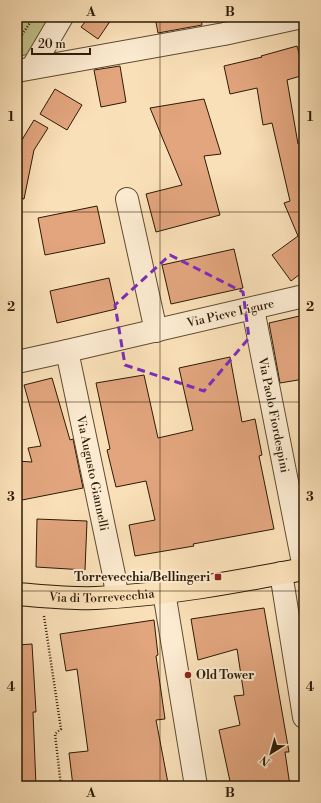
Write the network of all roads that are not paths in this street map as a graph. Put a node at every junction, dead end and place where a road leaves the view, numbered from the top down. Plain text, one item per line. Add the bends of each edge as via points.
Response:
1 (62, 17) edge
2 (302, 17) edge
3 (24, 69) edge
4 (127, 199) dead end
5 (304, 296) edge
6 (253, 309) junction
7 (156, 331) junction
8 (67, 352) junction
9 (17, 362) edge
10 (304, 568) edge
11 (281, 573) junction
12 (164, 592) junction
13 (17, 594) edge
14 (117, 596) junction
15 (304, 717) edge
16 (196, 786) edge

1 - 3 street
2 - 3 street via 224,34
4 - 7 street
5 - 6 street, Via Pieve Ligure
6 - 7 street, Via Pieve Ligure
6 - 10 street, Via Paolo Fiordespini
7 - 8 street, Via Pieve Ligure
8 - 9 street, Via Pieve Ligure
8 - 14 street, Via Augusto Giannelli
10 - 11 main road, Via di Torrevecchia
11 - 12 main road, Via di Torrevecchia
11 - 15 street
12 - 14 main road, Via di Torrevecchia
12 - 16 street
13 - 14 main road, Via di Torrevecchia via 78,598

